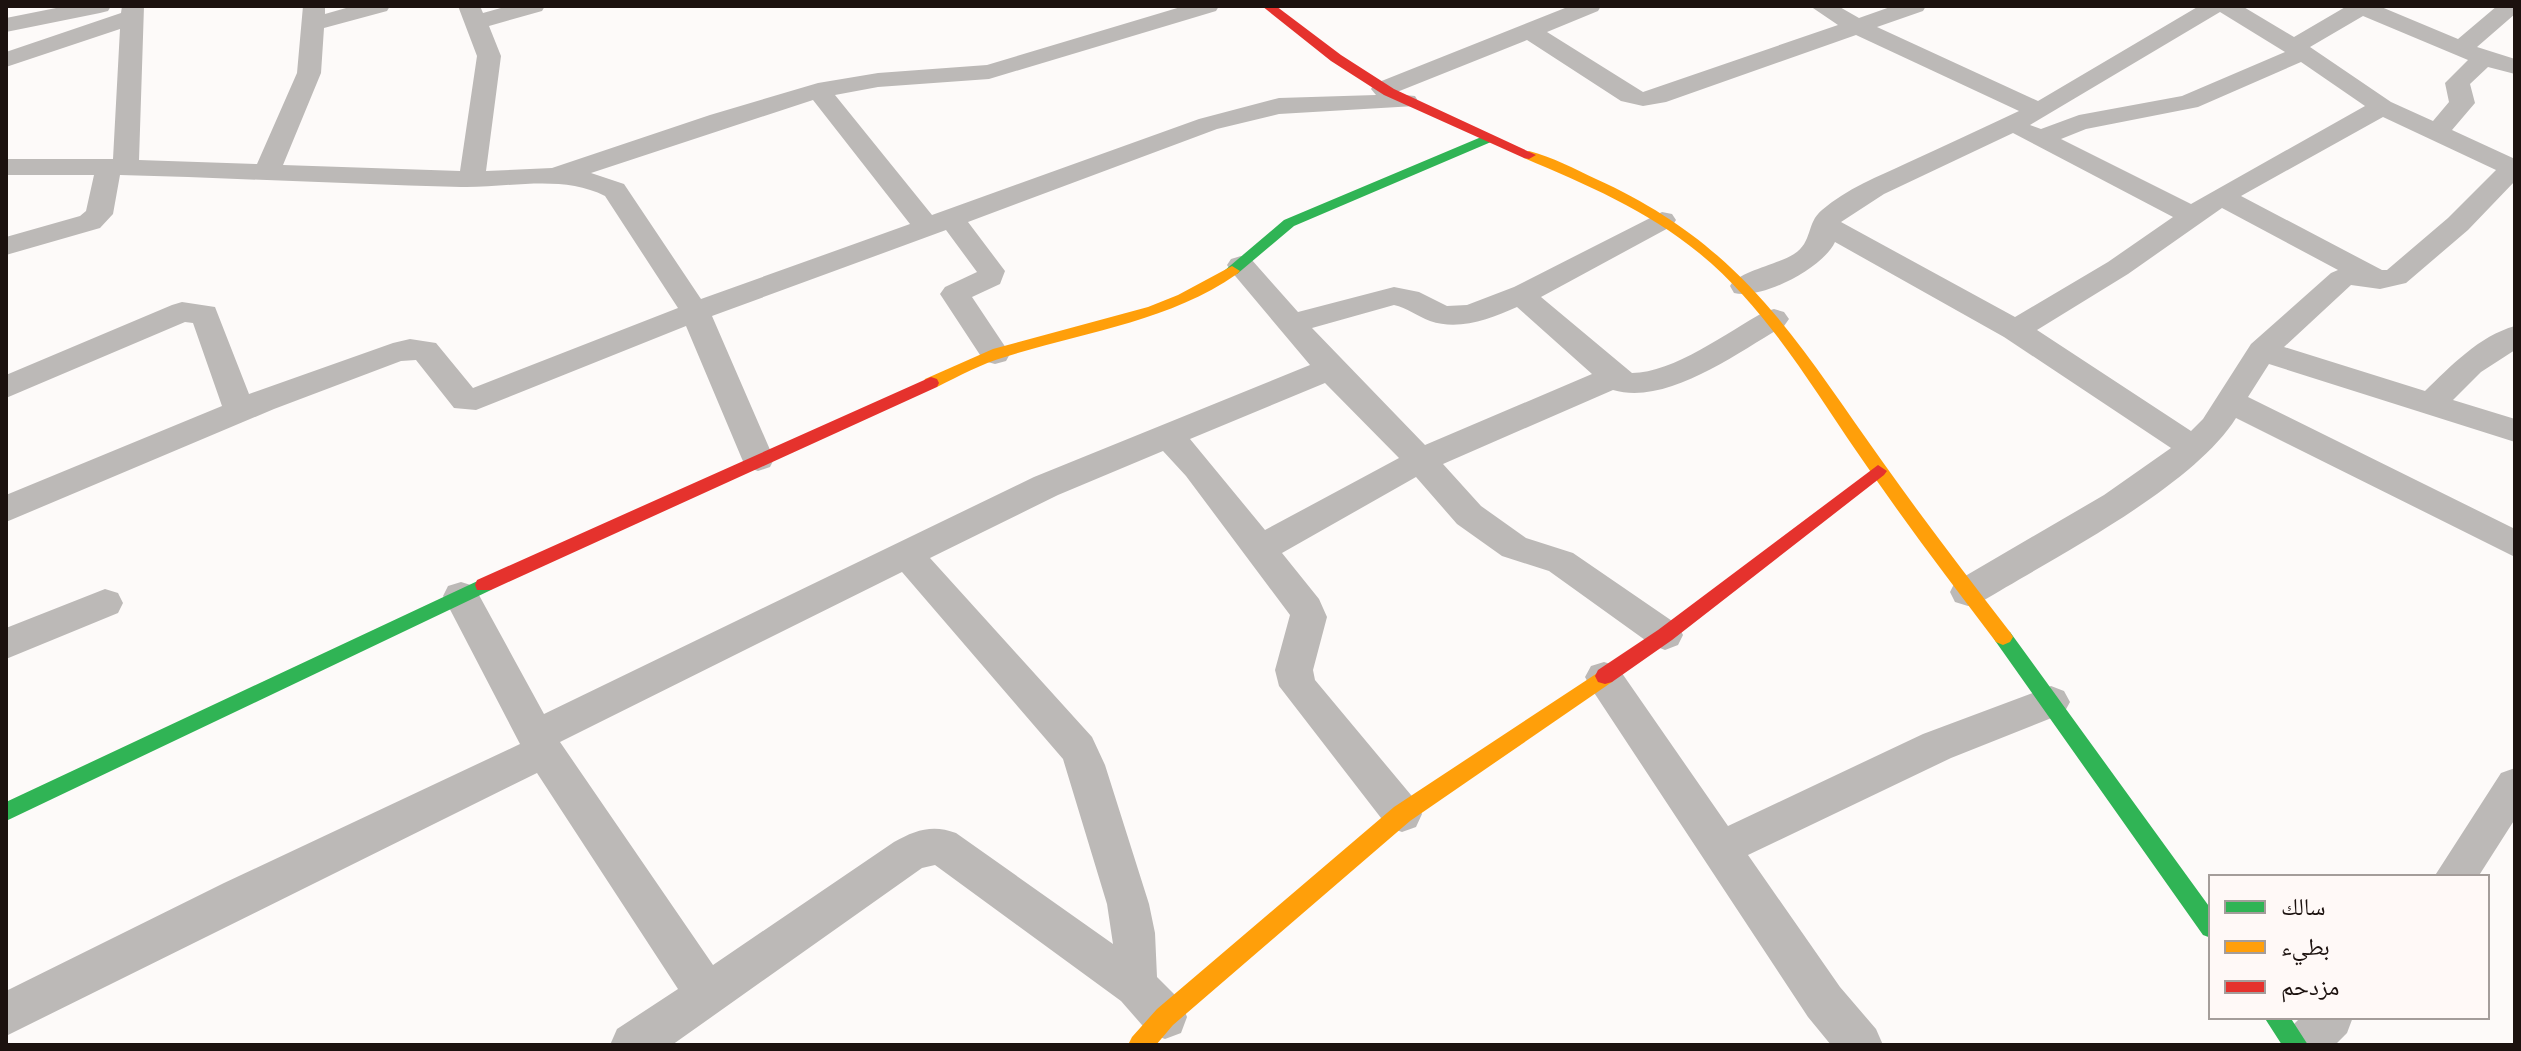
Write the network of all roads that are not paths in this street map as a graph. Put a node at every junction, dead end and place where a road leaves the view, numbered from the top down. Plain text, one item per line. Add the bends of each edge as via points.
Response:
1 (379, 6) edge
2 (534, 6) edge
3 (1208, 6) edge
4 (1268, 6) edge
5 (1590, 6) edge
6 (1821, 6) edge
7 (1915, 6) edge
8 (2215, 6) edge
9 (2226, 6) edge
10 (89, 7) edge
11 (2362, 7) edge
12 (2503, 10) edge
13 (133, 12) edge
14 (472, 14) edge
15 (313, 15) edge
16 (6, 25) edge
17 (1860, 28) junction
18 (1530, 31) junction
19 (2298, 50) junction
20 (2473, 53) junction
21 (6, 60) edge
22 (2515, 67) edge
23 (818, 90) junction
24 (1395, 95) junction
25 (2382, 107) junction
26 (2039, 111) junction
27 (2013, 125) junction
28 (2436, 133) junction
29 (1486, 139) junction
30 (2039, 139) junction
31 (117, 166) junction
32 (6, 167) edge
33 (2514, 168) edge
34 (267, 171) junction
35 (550, 178) junction
36 (472, 179) junction
37 (2221, 196) junction
38 (2193, 216) junction
39 (1662, 220) junction
40 (939, 222) junction
41 (1824, 224) junction
42 (6, 246) edge
43 (1241, 265) junction
44 (2380, 280) junction
45 (1744, 286) junction
46 (1521, 295) junction
47 (695, 312) junction
48 (1774, 319) junction
49 (1291, 324) junction
50 (2015, 330) junction
51 (2515, 336) edge
52 (2262, 351) junction
53 (995, 354) junction
54 (1330, 369) junction
55 (1614, 377) junction
56 (6, 387) edge
57 (2231, 402) junction
58 (2430, 405) junction
59 (239, 410) junction
60 (2515, 431) edge
61 (1168, 436) junction
62 (2194, 448) junction
63 (758, 459) junction
64 (1421, 460) junction
65 (1878, 471) junction
66 (6, 509) edge
67 (2515, 544) edge
68 (1260, 549) junction
69 (907, 555) junction
70 (1968, 592) junction
71 (461, 596) junction
72 (105, 603) dead end
73 (1665, 635) junction
74 (6, 644) edge
75 (1604, 677) junction
76 (2051, 702) junction
77 (540, 743) junction
78 (2515, 785) edge
79 (6, 812) edge
80 (1402, 814) junction
81 (1720, 849) junction
82 (2456, 875) edge
83 (2209, 924) edge
84 (1136, 986) junction
85 (707, 995) junction
86 (6, 1014) edge
87 (2277, 1019) edge
88 (2329, 1019) edge
89 (1153, 1031) edge
90 (633, 1045) edge
91 (1860, 1045) edge
92 (2296, 1045) edge
93 (2305, 1045) edge

1 - 15 street
2 - 14 street
3 - 23 street via 989,72
4 - 24 street via 1359,75
5 - 18 street
6 - 17 street
7 - 17 street
8 - 26 street
9 - 19 street
10 - 16 street
11 - 19 street
11 - 20 street
12 - 20 street
13 - 21 street
13 - 31 street
14 - 36 street via 489,56
15 - 34 street via 309,73
17 - 18 street via 1643,99 1630,96
17 - 26 street
18 - 24 street
19 - 25 street
19 - 30 street via 2189,102 2079,123
20 - 22 street
20 - 28 street via 2457,83 2462,103
23 - 35 street
23 - 40 street
24 - 29 street
24 - 40 street via 1250,112
25 - 28 street
25 - 37 street
26 - 27 street
27 - 30 street
27 - 41 street via 1875,188
28 - 33 street
29 - 39 street
29 - 43 street via 1289,223
30 - 38 street
31 - 32 street
31 - 34 street
31 - 42 street via 99,214 90,222
33 - 44 street via 2396,277
34 - 36 street
35 - 36 street
35 - 47 street via 604,182 615,190
37 - 38 street
37 - 44 street
38 - 50 street
39 - 45 street via 1702,247
39 - 46 street
40 - 47 street
40 - 53 street via 991,271 990,278 955,294
41 - 45 street via 1820,245 1810,255
41 - 50 street
43 - 49 street
43 - 53 street via 1218,283 1142,313
44 - 52 street via 2341,279
45 - 48 street
46 - 49 street via 1452,317 1394,296
46 - 55 street
47 - 59 street via 476,399 465,400 425,350 410,349
47 - 63 street
48 - 55 street via 1650,381 1629,383
48 - 65 street
49 - 54 street
50 - 62 street
51 - 58 street via 2470,365
52 - 57 street
52 - 58 street
53 - 63 street
54 - 61 street
54 - 64 street
55 - 64 street
56 - 59 street via 182,312 196,311 205,314
57 - 62 street
57 - 67 street
58 - 60 street
59 - 66 street
61 - 68 street
61 - 69 street via 1046,486
62 - 70 street via 2116,504
63 - 71 street
64 - 68 street
64 - 73 street via 1469,515 1525,551 1561,562
65 - 70 street
65 - 73 street
68 - 80 street via 1308,612 1294,670 1298,686
69 - 77 street
69 - 84 street via 1078,749 1128,904
70 - 76 street
71 - 77 street
71 - 79 street
72 - 74 street
73 - 75 street
75 - 80 street
75 - 81 street
76 - 81 street via 1937,746
76 - 83 street
77 - 85 street
77 - 86 street
78 - 82 street
80 - 89 street
81 - 91 street via 1824,1002
84 - 85 street via 942,846 922,847 908,855
84 - 89 street
85 - 90 street
87 - 92 street
88 - 93 street

